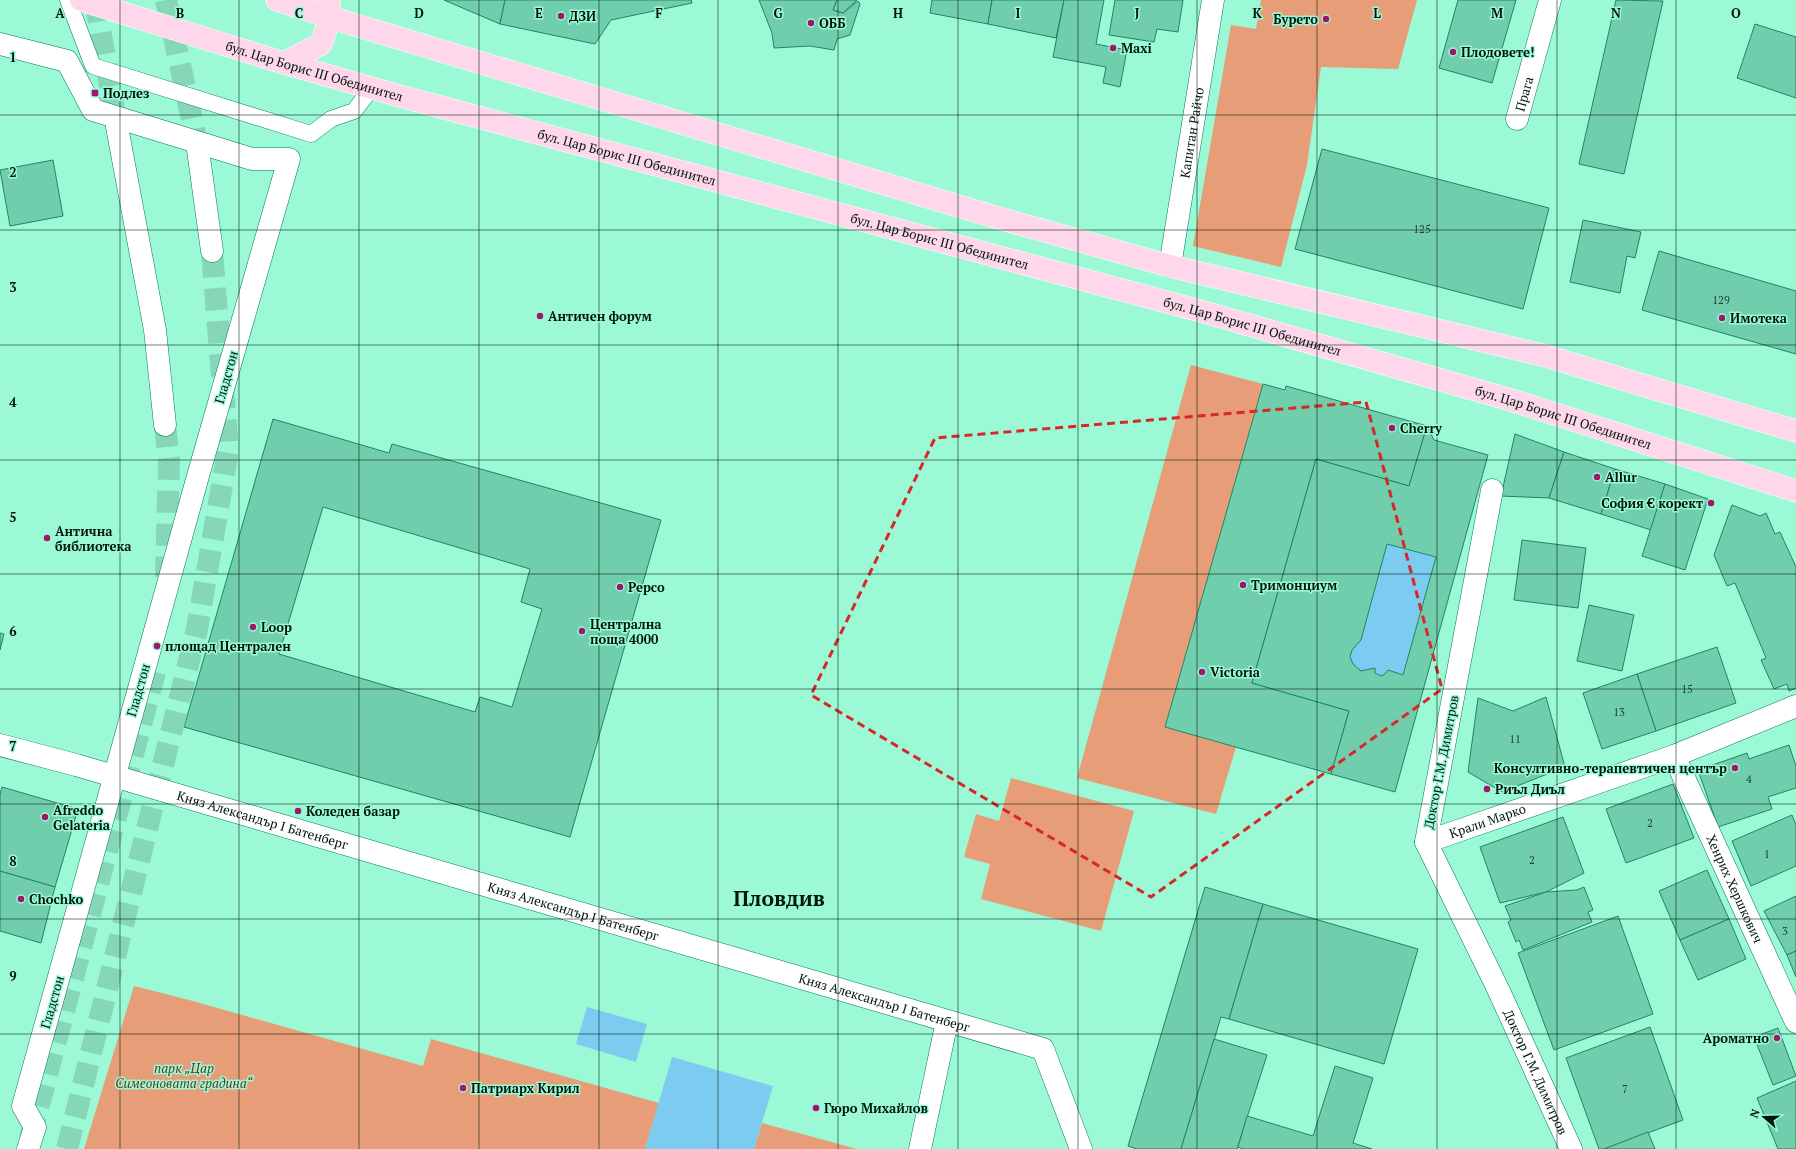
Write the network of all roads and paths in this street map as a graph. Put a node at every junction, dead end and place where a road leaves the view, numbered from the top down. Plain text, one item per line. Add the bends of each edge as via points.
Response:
1 (68, 0) edge
2 (81, 0) edge
3 (277, 0) edge
4 (1213, 0) edge
5 (1550, 0) edge
6 (330, 9) edge
7 (0, 44) edge
8 (284, 63) junction
9 (372, 88) junction
10 (1517, 119) dead end
11 (117, 127) tunnel mouth
12 (197, 143) tunnel mouth
13 (212, 251) tunnel mouth
14 (1170, 266) junction
15 (165, 425) tunnel mouth
16 (1796, 431) edge
17 (1492, 490) dead end
18 (1796, 492) edge
19 (1796, 706) edge
20 (0, 745) edge
21 (1674, 756) junction
22 (114, 776) junction
23 (1426, 842) junction
24 (947, 1021) junction
25 (1796, 1022) edge
26 (28, 1149) edge
27 (920, 1149) edge
28 (1081, 1149) edge
29 (1571, 1149) edge

1 - 9 lane via 93,66 311,134 331,119 354,111
2 - 8 main road, бул. Цар Борис III Обединител
3 - 6 main road
4 - 14 street, Капитан Райчо
5 - 10 street, Прага
6 - 8 main road via 321,44
6 - 14 main road via 995,216
7 - 22 street, Гладстон via 67,61 93,110 252,159 289,159
8 - 9 main road, бул. Цар Борис III Обединител
9 - 18 main road, бул. Цар Борис III Обединител via 1204,312 1512,400
11 - 15 street via 155,330
12 - 13 street
14 - 16 main road via 1546,356
17 - 23 street, Доктор Г.М. Димитров
19 - 21 street, Крали Марко
20 - 22 street, Княз Александър I Батенберг
21 - 23 street, Крали Марко
21 - 25 street, Хенрих Хершкович
22 - 24 street, Княз Александър I Батенберг
22 - 26 street, Гладстон via 23,1106 35,1127
23 - 29 street, Доктор Г.М. Димитров via 1498,989
24 - 27 street
24 - 28 street, Княз Александър I Батенберг via 1043,1049

